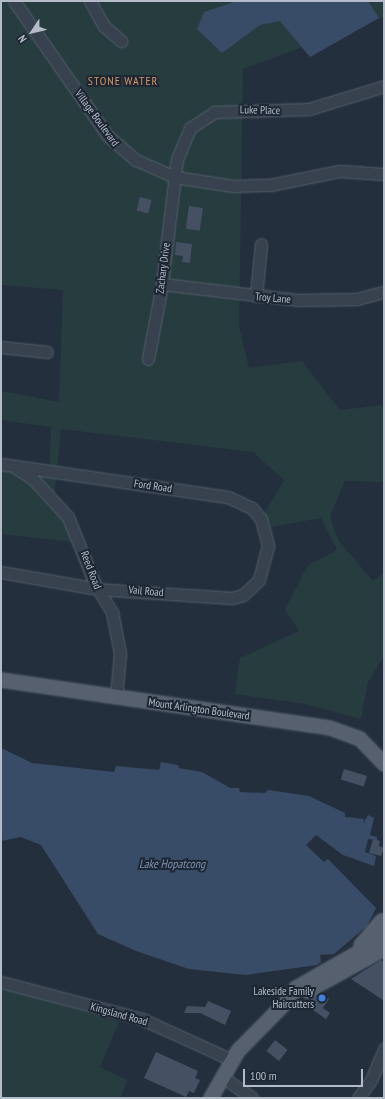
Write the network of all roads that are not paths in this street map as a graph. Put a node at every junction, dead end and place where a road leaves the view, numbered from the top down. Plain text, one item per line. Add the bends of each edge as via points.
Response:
1 (14, 1) edge
2 (90, 1) edge
3 (121, 41) dead end
4 (384, 86) edge
5 (384, 174) edge
6 (175, 177) junction
7 (261, 244) dead end
8 (162, 284) junction
9 (384, 292) edge
10 (256, 296) junction
11 (1, 348) edge
12 (47, 352) dead end
13 (148, 359) dead end
14 (1, 464) edge
15 (13, 466) junction
16 (268, 555) joint
17 (1, 572) edge
18 (98, 589) junction
19 (1, 680) edge
20 (116, 697) junction
21 (384, 762) edge
22 (383, 914) edge
23 (384, 937) edge
24 (384, 949) edge
25 (356, 951) junction
26 (1, 982) edge
27 (292, 996) junction
28 (384, 1049) edge
29 (232, 1060) junction
30 (221, 1076) junction
31 (211, 1098) edge
32 (252, 1098) edge
33 (358, 1098) edge

1 - 6 street, Village Boulevard via 108,136 136,160
2 - 3 street via 104,26
4 - 6 street, Luke Place via 309,109 234,110 208,115 194,124 183,139
5 - 6 street, Village Boulevard via 339,172 250,186
6 - 8 street, Zachary Drive
7 - 10 street
8 - 10 street, Troy Lane
8 - 13 street, Zachary Drive
9 - 10 street, Troy Lane via 338,300
11 - 12 street
14 - 15 street, Ford Road
15 - 16 street, Ford Road via 241,501 261,519 267,534
15 - 18 street, Reed Road via 33,479 68,517
16 - 18 street, Vail Road via 259,580 243,595 232,598
17 - 18 street, Vail Road
18 - 20 street, Reed Road via 118,628 120,653
19 - 20 main road, Mount Arlington Boulevard
20 - 21 main road, Mount Arlington Boulevard via 330,728 360,739
22 - 23 main road
22 - 25 main road
23 - 25 main road
24 - 27 main road via 302,994
25 - 27 main road via 296,988
26 - 29 street, Kingsland Road via 142,1019
27 - 29 main road via 263,1022
28 - 33 street via 371,1080
29 - 30 main road
30 - 31 main road
30 - 32 street

